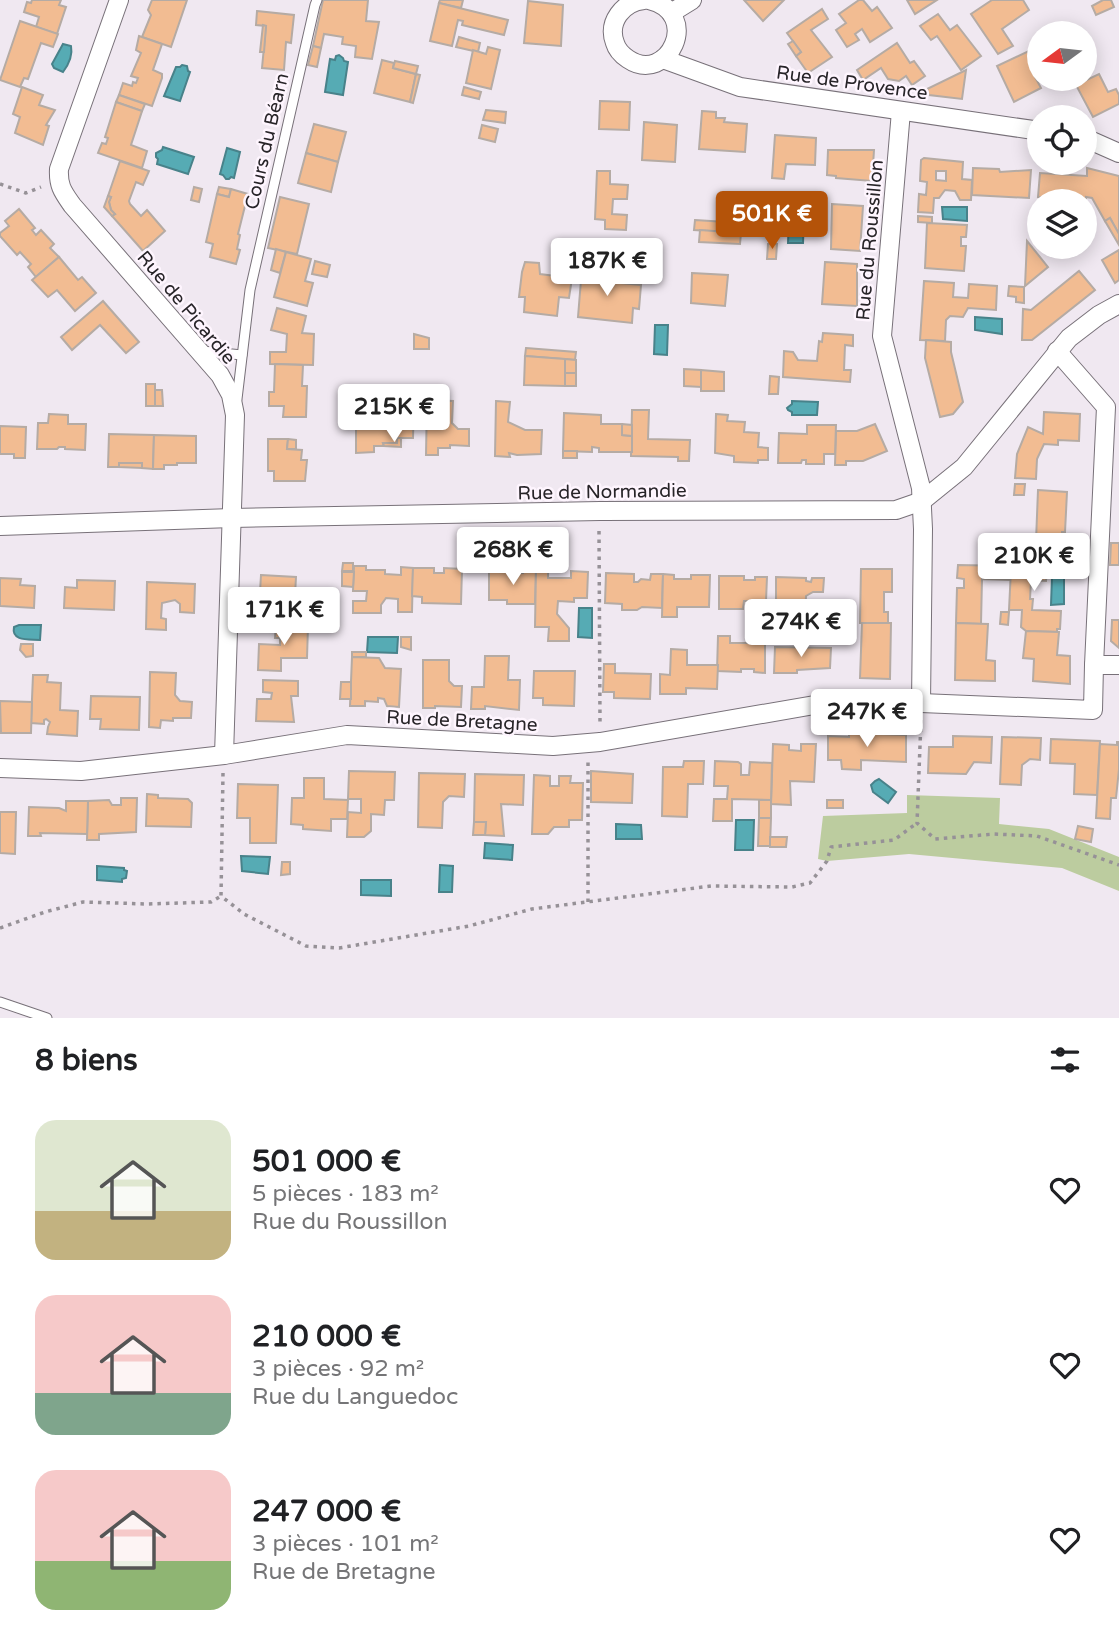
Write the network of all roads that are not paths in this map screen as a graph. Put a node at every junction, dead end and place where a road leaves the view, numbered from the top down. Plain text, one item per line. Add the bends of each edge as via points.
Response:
1 (119, 0) edge
2 (317, 0) edge
3 (644, 0) edge
4 (649, 0) edge
5 (692, 0) edge
6 (623, 3) edge
7 (671, 13) junction
8 (663, 59) junction
9 (901, 111) junction
10 (1027, 129) edge
11 (1097, 143) edge
12 (1119, 153) edge
13 (1119, 304) edge
14 (198, 351) junction
15 (1057, 351) junction
16 (242, 355) junction
17 (235, 415) junction
18 (922, 501) junction
19 (232, 518) junction
20 (0, 526) edge
21 (1094, 665) junction
22 (1119, 665) edge
23 (922, 703) junction
24 (223, 755) junction
25 (0, 768) edge
26 (0, 1002) edge
27 (47, 1018) edge

1 - 14 street, Rue de Picardie via 59,180 72,205
2 - 16 lane, Cours du Béarn via 250,290
3 - 6 street
4 - 7 street
5 - 7 street
6 - 8 street via 613,26 615,45 633,62
7 - 8 street via 677,37
8 - 9 street, Rue de Provence via 740,87
9 - 10 street, Rue de Provence
9 - 18 street, Rue du Roussillon via 882,336
11 - 12 street
13 - 15 street, Rue de Normandie via 1084,324
14 - 16 lane
14 - 17 street, Rue de Picardie via 220,376
15 - 18 street, Rue de Normandie via 964,467
15 - 21 street via 1106,407
16 - 17 lane, Cours du Béarn
17 - 19 street, Rue de Picardie
18 - 19 street, Rue de Normandie via 896,510
18 - 23 street, Rue du Roussillon
19 - 20 street, Rue de Normandie
19 - 24 street, Rue de Picardie
21 - 22 street
21 - 23 street, Rue de Bretagne via 1093,710
23 - 24 street, Rue de Bretagne via 826,703 553,746 347,735
24 - 25 street, Rue de Bretagne via 81,771
26 - 27 lane

